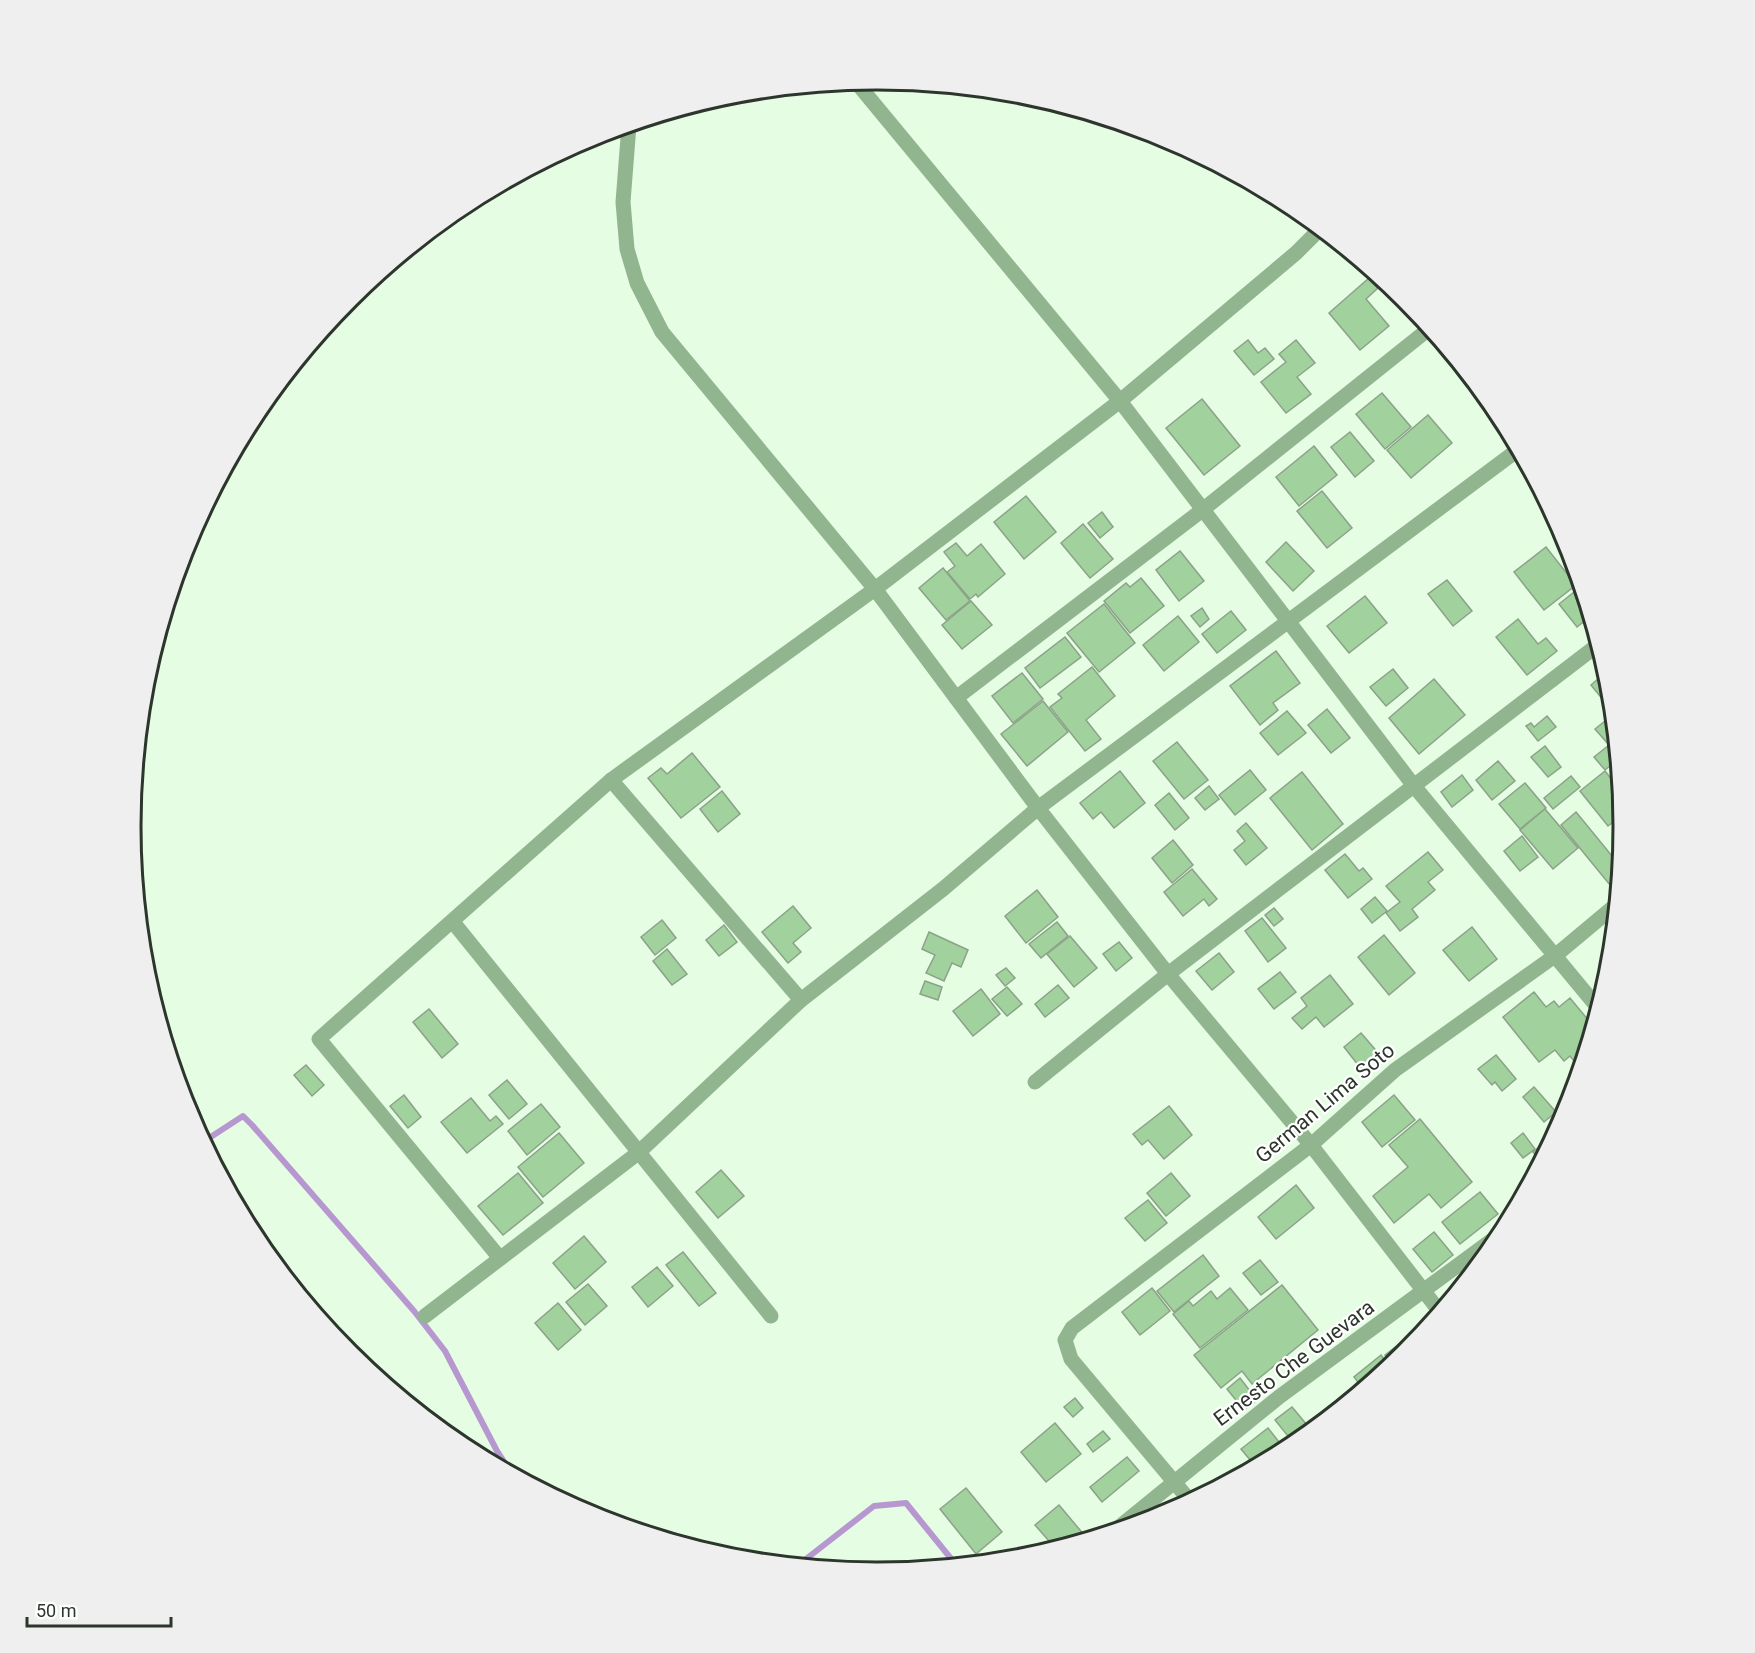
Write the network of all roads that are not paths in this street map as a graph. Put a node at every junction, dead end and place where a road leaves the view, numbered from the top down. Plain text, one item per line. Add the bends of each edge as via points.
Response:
1 (863, 91) edge
2 (628, 134) edge
3 (1315, 234) edge
4 (1424, 333) edge
5 (1120, 401) junction
6 (1512, 454) edge
7 (1202, 511) junction
8 (875, 589) junction
9 (1290, 621) junction
10 (1592, 649) edge
11 (956, 698) junction
12 (611, 780) junction
13 (1414, 786) junction
14 (1038, 808) junction
15 (1609, 911) edge
16 (453, 922) junction
17 (1556, 955) junction
18 (1168, 974) junction
19 (801, 1000) junction
20 (1593, 1001) edge
21 (1035, 1082) dead end
22 (1311, 1145) junction
23 (638, 1153) junction
24 (1480, 1249) edge
25 (499, 1257) junction
26 (1425, 1292) junction
27 (1436, 1306) edge
28 (425, 1316) dead end
29 (771, 1316) dead end
30 (1175, 1480) junction
31 (1186, 1495) edge
32 (1130, 1518) edge

1 - 5 street
2 - 8 street via 623,202 627,249 637,283 662,332
3 - 5 street
4 - 7 street
5 - 7 street
5 - 8 street
6 - 9 street
7 - 9 street
7 - 11 street
8 - 11 street
8 - 12 street
9 - 13 street
9 - 14 street
10 - 13 street
11 - 14 street
12 - 16 street
12 - 19 street
13 - 17 street
13 - 18 street
14 - 18 street
14 - 19 street via 943,889
15 - 17 street, German Lima Soto
16 - 23 street
16 - 25 street via 319,1039
17 - 20 street
17 - 22 street, German Lima Soto via 1395,1070
18 - 21 street
18 - 22 street
19 - 23 street
22 - 26 street
22 - 30 street, German Lima Soto via 1072,1328 1065,1340 1071,1359
23 - 25 street
23 - 29 street
24 - 26 street, Ernesto Che Guevara
25 - 28 street
26 - 27 street
26 - 30 street, Ernesto Che Guevara via 1279,1397
30 - 31 street
30 - 32 street, Ernesto Che Guevara

